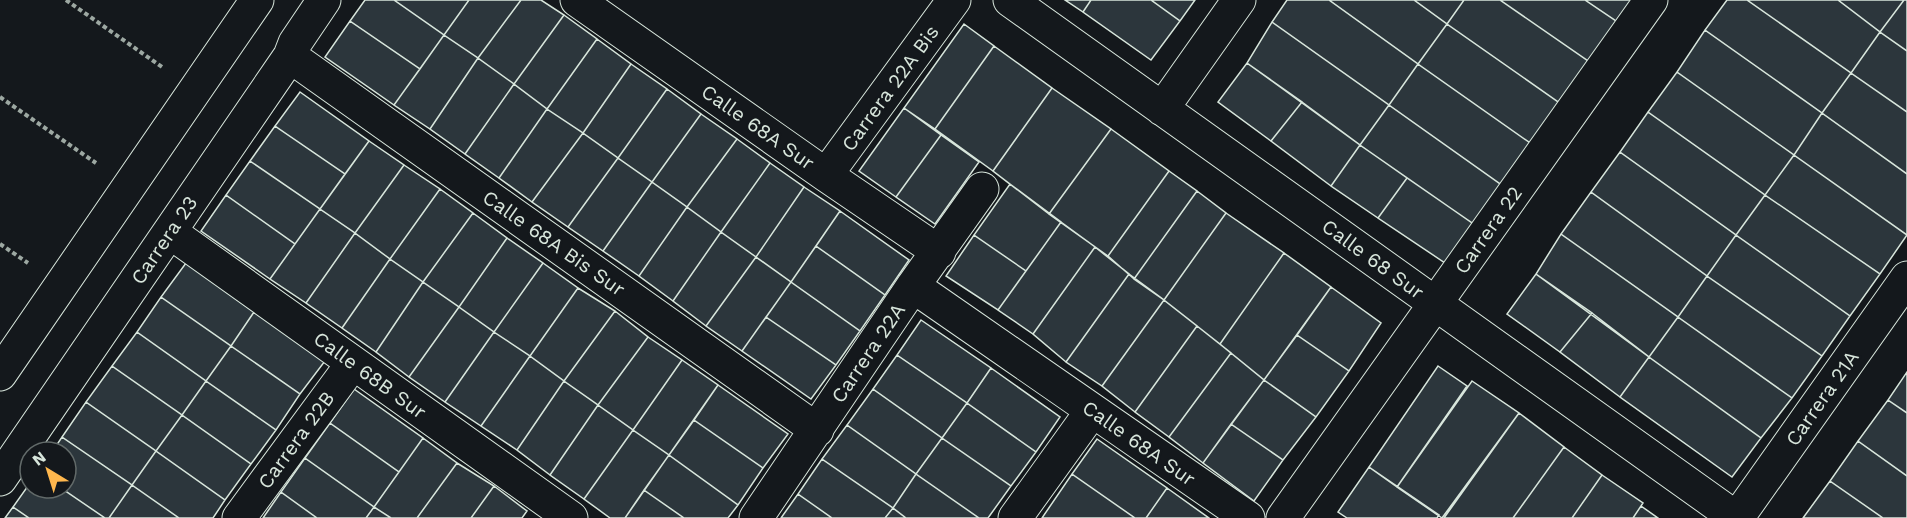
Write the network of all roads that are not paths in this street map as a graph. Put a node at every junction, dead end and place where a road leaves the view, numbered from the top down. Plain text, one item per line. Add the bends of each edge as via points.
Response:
1 (257, 0) edge
2 (324, 0) edge
3 (578, 0) edge
4 (954, 0) edge
5 (1010, 0) edge
6 (1239, 0) edge
7 (1651, 0) edge
8 (290, 56) junction
9 (1162, 109) junction
10 (826, 176) junction
11 (982, 189) dead end
12 (170, 231) junction
13 (939, 252) junction
14 (1907, 278) edge
15 (913, 286) junction
16 (1435, 304) junction
17 (353, 363) junction
18 (0, 374) edge
19 (1092, 411) junction
20 (817, 430) junction
21 (0, 479) edge
22 (239, 518) edge
23 (571, 518) edge
24 (756, 518) edge
25 (1015, 518) edge
26 (1248, 518) edge
27 (1283, 518) edge
28 (1737, 518) edge

1 - 18 street
2 - 8 street, Carrera 23
3 - 10 street, Calle 68A Sur
4 - 10 street, Carrera 22A Bis
5 - 9 street, Calle 68 Sur
6 - 9 street
7 - 16 street, Carrera 22
8 - 12 street, Carrera 23
8 - 20 street, Calle 68A Bis Sur
9 - 16 street, Calle 68 Sur
10 - 13 street, Calle 68A Sur
11 - 13 street, Carrera 22A
12 - 17 street, Calle 68B Sur
12 - 21 street, Carrera 23
13 - 15 street, Carrera 22A
14 - 28 street, Carrera 21A
15 - 19 street, Calle 68A Sur
15 - 20 street, Carrera 22A
16 - 27 street, Carrera 22
16 - 28 street, Calle 68 Sur
17 - 22 street, Carrera 22B
17 - 23 street, Calle 68B Sur
19 - 25 street
19 - 26 street, Calle 68A Sur
20 - 24 street, Carrera 22A

